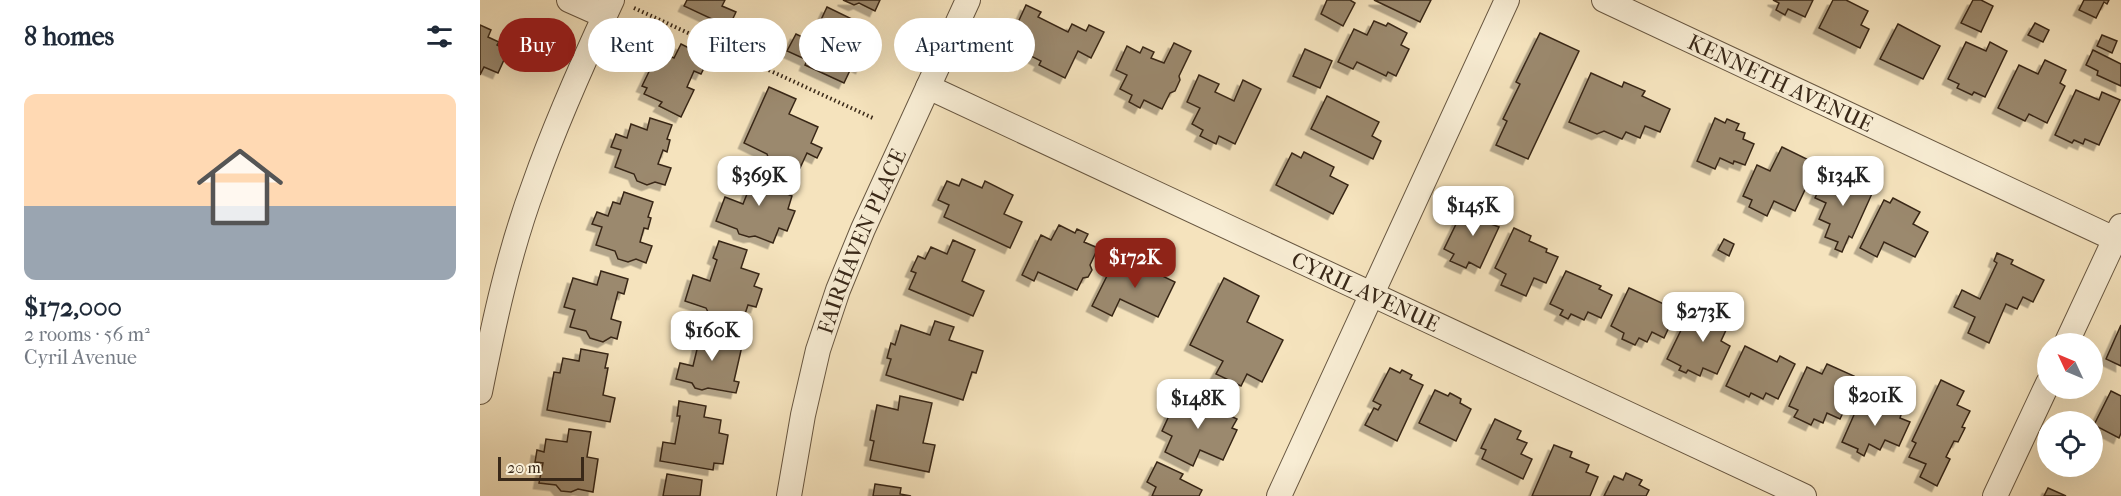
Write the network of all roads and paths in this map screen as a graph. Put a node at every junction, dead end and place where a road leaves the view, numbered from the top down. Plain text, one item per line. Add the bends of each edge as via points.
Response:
1 (569, 0) edge
2 (968, 0) edge
3 (1507, 0) edge
4 (1604, 0) edge
5 (616, 7) edge
6 (928, 87) junction
7 (875, 119) dead end
8 (2119, 236) edge
9 (1373, 294) junction
10 (2071, 333) edge
11 (480, 392) edge
12 (2040, 399) edge
13 (789, 496) edge
14 (1279, 496) edge
15 (1804, 496) edge
16 (1995, 496) edge

1 - 5 street
2 - 6 street, FAIRHAVEN PLACE
3 - 9 street
4 - 8 street, KENNETH AVENUE
5 - 7 path
5 - 11 street via 534,185 510,259
6 - 9 street, CYRIL AVENUE
6 - 13 street, FAIRHAVEN PLACE via 838,290 802,415
8 - 10 street
9 - 14 street
9 - 15 street, CYRIL AVENUE
12 - 16 street

